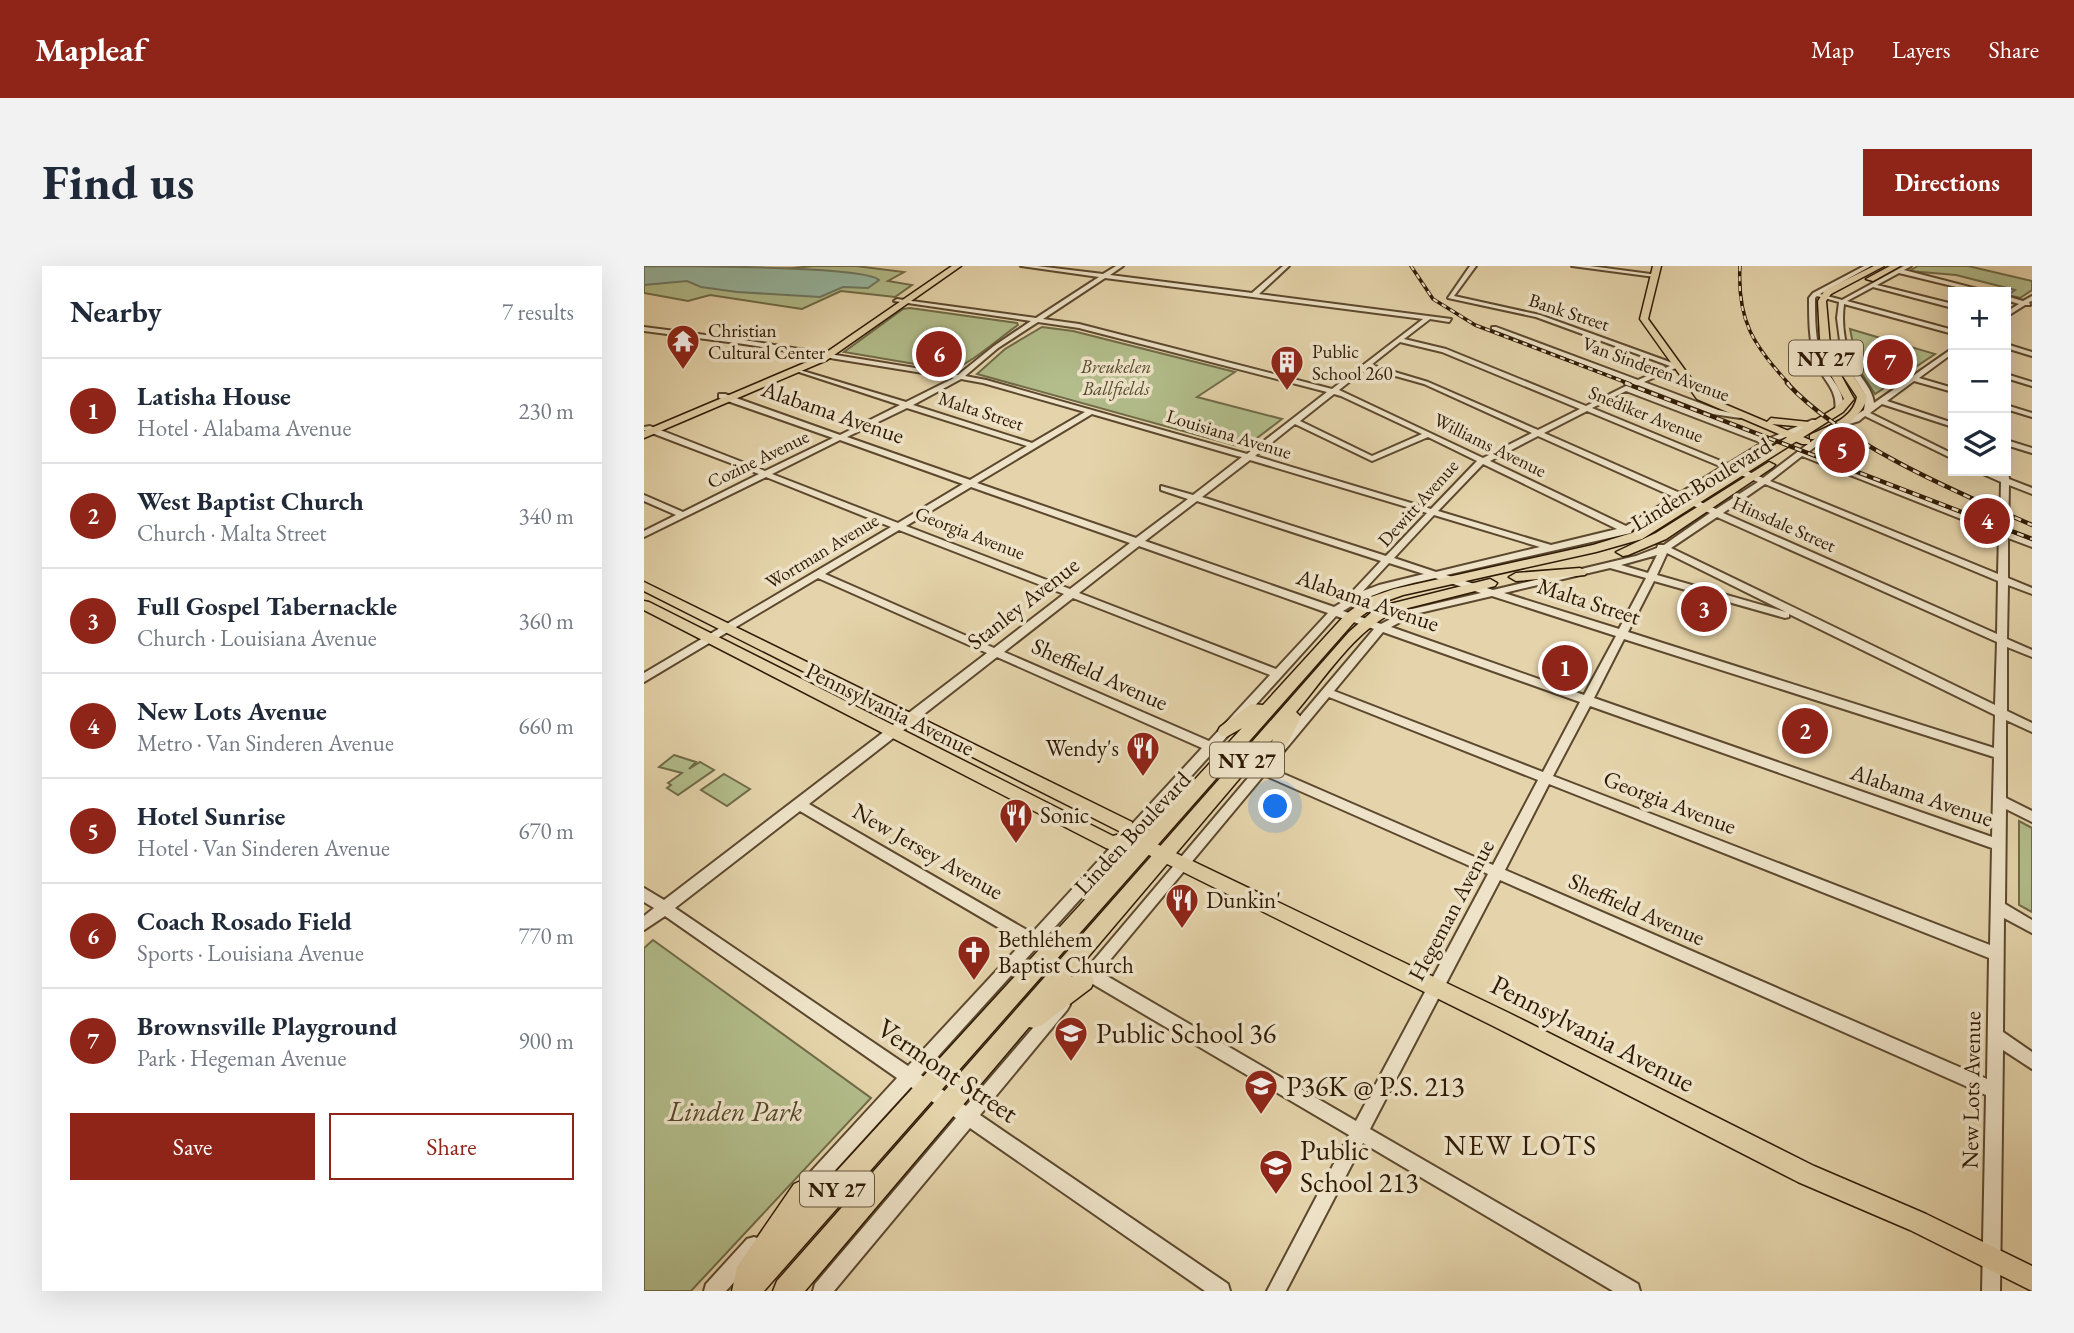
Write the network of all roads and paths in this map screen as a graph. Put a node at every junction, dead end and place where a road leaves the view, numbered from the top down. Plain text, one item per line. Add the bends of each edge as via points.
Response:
1 (948, 266) edge
2 (957, 266) edge
3 (1024, 266) edge
4 (1120, 266) edge
5 (1286, 266) edge
6 (1473, 266) edge
7 (1575, 266) edge
8 (1868, 266) edge
9 (1880, 266) edge
10 (1908, 266) edge
11 (1896, 268) edge
12 (1656, 270) edge
13 (1104, 276) junction
14 (1881, 280) joint
15 (1872, 285) junction
16 (1965, 287) edge
17 (1254, 295) junction
18 (1829, 297) junction
19 (2032, 298) edge
20 (2011, 299) edge
21 (901, 302) junction
22 (2028, 304) edge
23 (1948, 305) edge
24 (2011, 312) edge
25 (1429, 317) junction
26 (1037, 320) junction
27 (1449, 320) dead end
28 (1494, 328) dead end
29 (644, 329) edge
30 (1948, 331) edge
31 (1399, 340) junction
32 (2011, 348) edge
33 (1948, 353) edge
34 (2032, 354) edge
35 (824, 355) junction
36 (1944, 355) junction
37 (1948, 357) edge
38 (1366, 366) junction
39 (1676, 366) junction
40 (798, 370) junction
41 (962, 377) junction
42 (1913, 378) junction
43 (2011, 378) edge
44 (1639, 383) junction
45 (2032, 384) edge
46 (1626, 388) junction
47 (1948, 388) edge
48 (1335, 391) junction
49 (726, 397) junction
50 (1881, 401) junction
51 (906, 405) junction
52 (1587, 408) junction
53 (2011, 409) edge
54 (1090, 412) junction
55 (1866, 412) junction
56 (2032, 415) edge
57 (1740, 416) junction
58 (1822, 420) junction
59 (1295, 421) junction
60 (1948, 423) edge
61 (1806, 424) junction
62 (1840, 424) junction
63 (647, 431) edge
64 (1537, 433) junction
65 (1429, 434) junction
66 (841, 437) junction
67 (1795, 438) junction
68 (1768, 442) junction
69 (2011, 444) edge
70 (1033, 446) junction
71 (2032, 451) edge
72 (1800, 453) junction
73 (1948, 454) edge
74 (1247, 458) junction
75 (1483, 461) junction
76 (1734, 469) junction
77 (766, 474) junction
78 (1992, 476) edge
79 (2005, 476) edge
80 (1758, 479) junction
81 (2005, 481) junction
82 (970, 483) junction
83 (1164, 488) dead end
84 (2032, 491) edge
85 (644, 498) edge
86 (1196, 498) junction
87 (1686, 499) junction
88 (1711, 511) junction
89 (1431, 513) junction
90 (683, 515) junction
91 (899, 526) junction
92 (2003, 532) junction
93 (1631, 533) junction
94 (644, 534) edge
95 (1138, 542) junction
96 (2032, 544) edge
97 (1658, 546) junction
98 (1551, 548) junction
99 (1390, 560) junction
100 (1609, 565) junction
101 (1580, 572) junction
102 (817, 574) junction
103 (1436, 574) junction
104 (1516, 577) junction
105 (1652, 577) junction
106 (2002, 579) junction
107 (1452, 580) junction
108 (644, 586) edge
109 (1475, 587) junction
110 (2032, 591) edge
111 (1072, 593) junction
112 (1493, 593) junction
113 (644, 606) edge
114 (1335, 611) junction
115 (1361, 618) junction
116 (1816, 623) junction
117 (727, 628) junction
118 (1622, 634) junction
119 (709, 639) junction
120 (2001, 640) junction
121 (995, 652) junction
122 (2032, 654) edge
123 (644, 678) edge
124 (1282, 681) junction
125 (1306, 692) junction
126 (1326, 692) junction
127 (1587, 700) junction
128 (2000, 713) junction
129 (909, 719) junction
130 (2032, 728) edge
131 (1226, 731) joint
132 (893, 732) junction
133 (1211, 747) junction
134 (1276, 751) junction
135 (2000, 755) junction
136 (1262, 769) junction
137 (1546, 778) junction
138 (1999, 800) junction
139 (799, 804) junction
140 (2032, 817) edge
141 (1999, 845) junction
142 (1155, 850) junction
143 (1496, 872) junction
144 (644, 894) edge
145 (665, 908) junction
146 (2000, 908) junction
147 (644, 924) edge
148 (2032, 927) edge
149 (1033, 941) junction
150 (1998, 955) junction
151 (1086, 977) junction
152 (1436, 988) junction
153 (1997, 1037) junction
154 (1003, 1042) junction
155 (2032, 1061) edge
156 (919, 1082) junction
157 (1995, 1091) junction
158 (959, 1110) junction
159 (1360, 1132) junction
160 (803, 1193) junction
161 (1992, 1258) junction
162 (2032, 1279) edge
163 (713, 1291) edge
164 (738, 1291) edge
165 (746, 1291) edge
166 (787, 1291) edge
167 (822, 1291) edge
168 (1222, 1291) edge
169 (1276, 1291) edge
170 (1631, 1291) edge
171 (1991, 1291) edge

1 - 21 main road
2 - 21 main road
3 - 13 street
4 - 13 street, Cozine Avenue
5 - 17 street
6 - 39 street, Bank Street via 1450,297 1538,316
7 - 12 street
8 - 18 street
9 - 18 highway
10 - 11 street
11 - 14 highway
11 - 16 street
11 - 18 highway
12 - 39 main road via 1644,319
13 - 17 street
13 - 26 street, Cozine Avenue
14 - 15 street
15 - 18 street
15 - 23 street
17 - 25 street
18 - 30 street
18 - 55 street via 1840,309 1847,360 1869,394
18 - 58 highway, Linden Boulevard / NY 27 via 1821,312 1826,357 1849,399
18 - 62 highway, Linden Boulevard / NY 27 via 1838,360 1862,403
19 - 22 street
20 - 22 street
21 - 26 street, Williams Avenue
21 - 35 main road
22 - 24 street
25 - 27 street
25 - 31 street, Stanley Avenue
26 - 41 street, Cozine Avenue
26 - 48 street, Williams Avenue via 1090,329
28 - 44 street, Van Sinderen Avenue
29 - 35 street, Louisiana Avenue
31 - 38 street, Stanley Avenue
31 - 52 street, Snediker Avenue via 1444,350
32 - 34 street
33 - 36 street
35 - 40 main road
35 - 41 street, Louisiana Avenue
35 - 49 main road
36 - 37 street
36 - 42 street
38 - 48 street, Stanley Avenue
38 - 64 street, Hinsdale Street via 1426,383
39 - 44 street, Dewitt Avenue
39 - 57 main road via 1696,394
40 - 49 main road
40 - 51 street, Malta Street
41 - 51 street, Cozine Avenue
41 - 54 street, Louisiana Avenue
42 - 47 street
42 - 50 street
43 - 45 street
44 - 46 street, Dewitt Avenue
44 - 57 street, Van Sinderen Avenue via 1716,412
46 - 52 street, Dewitt Avenue
46 - 68 street, Van Sinderen Avenue
48 - 59 street, Stanley Avenue
48 - 65 street, Williams Avenue
49 - 63 main road
49 - 66 street, Alabama Avenue
50 - 55 street
50 - 60 street
51 - 66 street, Cozine Avenue
51 - 70 street, Malta Street
52 - 64 street, Dewitt Avenue
52 - 76 street, Snediker Avenue
53 - 56 street
54 - 70 street, Wortman Avenue
54 - 74 street, Louisiana Avenue
55 - 62 street, Linden Boulevard
55 - 73 street
57 - 61 main road
57 - 67 main road, Van Sinderen Avenue
58 - 61 street, Linden Boulevard
58 - 67 highway, Linden Boulevard / NY 27
59 - 65 street via 1372,459
59 - 74 street, Stanley Avenue
61 - 67 street, Linden Boulevard
62 - 67 highway, Linden Boulevard / NY 27
62 - 72 street, Linden Boulevard
63 - 77 street, Georgia Avenue
64 - 75 street, Dewitt Avenue
64 - 87 street, Hinsdale Street
65 - 75 street, Williams Avenue
66 - 77 street, Cozine Avenue
66 - 82 street, Alabama Avenue
67 - 68 street, Linden Boulevard
67 - 76 highway, Linden Boulevard / NY 27
67 - 80 highway, Linden Boulevard / NY 27
68 - 76 street, Linden Boulevard
69 - 71 street
70 - 82 street, Wortman Avenue
72 - 80 street, Linden Boulevard
72 - 92 street
74 - 86 street, Stanley Avenue
74 - 89 street, Louisiana Avenue
75 - 89 street, Dewitt Avenue
75 - 93 street, Williams Avenue
76 - 80 street, Snediker Avenue
76 - 87 highway, Linden Boulevard / NY 27
77 - 90 street, Cozine Avenue
77 - 91 street, Georgia Avenue
78 - 81 street
79 - 81 street, New Lots Avenue
80 - 88 highway, Linden Boulevard / NY 27
80 - 106 street, Snediker Avenue
81 - 84 street
81 - 92 street, New Lots Avenue
82 - 91 street, Wortman Avenue
82 - 95 street, Alabama Avenue
83 - 86 street, Malta Street
85 - 90 street
86 - 95 street, Stanley Avenue
86 - 99 street, Malta Street
87 - 88 street, Hinsdale Street
87 - 93 highway, Linden Boulevard / NY 27
88 - 97 highway, Linden Boulevard / NY 27
88 - 120 street, Hinsdale Street
89 - 98 street, Louisiana Avenue
89 - 99 street, Dewitt Avenue
90 - 94 street, Cozine Avenue
91 - 102 street, Wortman Avenue
91 - 111 street, Georgia Avenue
92 - 96 street
92 - 106 street, New Lots Avenue
93 - 97 street, Williams Avenue
93 - 98 street, Linden Boulevard
93 - 107 highway, Linden Boulevard / NY 27 via 1596,548
95 - 111 street, Stanley Avenue
95 - 114 street, Alabama Avenue
97 - 100 street, Linden Boulevard via 1651,555
97 - 104 highway, Linden Boulevard / NY 27
97 - 105 street, Hegeman Avenue
97 - 116 street, Williams Avenue
98 - 103 street, Linden Boulevard
99 - 103 street, Malta Street
99 - 115 street, Dewitt Avenue
100 - 101 street, Linden Boulevard
100 - 105 street
101 - 104 highway
101 - 112 street, Linden Boulevard
102 - 117 street, Wortman Avenue
102 - 121 street, Sheffield Avenue
103 - 107 street, Malta Street
103 - 115 street, Linden Boulevard via 1382,587
104 - 109 highway, Linden Boulevard / NY 27
105 - 116 street
105 - 118 street, Hegeman Avenue
106 - 110 street, Snediker Avenue
106 - 120 street, New Lots Avenue
107 - 109 street, Malta Street
107 - 115 highway, Linden Boulevard / NY 27 via 1387,596 1363,607
108 - 117 main road, Pennsylvania Avenue
109 - 112 street, Malta Street
109 - 115 highway, Linden Boulevard / NY 27
111 - 121 street, Stanley Avenue
111 - 124 street, Georgia Avenue
112 - 115 street, Linden Boulevard via 1412,612
112 - 118 street, Malta Street
113 - 119 main road, Pennsylvania Avenue
114 - 115 street, Alabama Avenue
114 - 124 street, Linden Boulevard
115 - 124 highway, Linden Boulevard / NY 27
115 - 125 highway, Linden Boulevard / NY 27
115 - 126 street, Linden Boulevard
115 - 127 street, Alabama Avenue
116 - 128 street, Williams Avenue
117 - 119 street, Wortman Avenue
117 - 129 main road, Pennsylvania Avenue
118 - 127 street, Hegeman Avenue
118 - 135 street, Malta Street
119 - 123 street, Wortman Avenue
119 - 132 main road, Pennsylvania Avenue
120 - 122 street, Hinsdale Street
120 - 128 street, New Lots Avenue
121 - 129 street, Stanley Avenue
121 - 133 street, Sheffield Avenue
124 - 131 highway
124 - 142 highway, Linden Boulevard / NY 27
125 - 134 highway
125 - 142 highway, Linden Boulevard / NY 27
126 - 134 street, Linden Boulevard
126 - 137 street, Georgia Avenue
127 - 137 street, Hegeman Avenue
127 - 141 street, Alabama Avenue
128 - 130 street, Williams Avenue
128 - 135 street, New Lots Avenue
129 - 132 street, Stanley Avenue
129 - 142 main road, Pennsylvania Avenue via 1126,827
131 - 133 street, Linden Boulevard
132 - 139 street, Stanley Avenue
132 - 142 main road, Pennsylvania Avenue via 1112,843
133 - 142 street, Linden Boulevard
134 - 136 street, Linden Boulevard
135 - 138 street, New Lots Avenue
136 - 142 street, Linden Boulevard
136 - 143 street, Sheffield Avenue
137 - 143 street, Hegeman Avenue
137 - 150 street, Georgia Avenue
138 - 140 street, Alabama Avenue
138 - 141 street, New Lots Avenue
139 - 145 street, Stanley Avenue
139 - 149 street, New Jersey Avenue
141 - 146 street, New Lots Avenue
142 - 149 street, Linden Boulevard
142 - 151 street, Linden Boulevard
142 - 152 main road, Pennsylvania Avenue
142 - 154 highway, Linden Boulevard / NY 27
142 - 156 highway, Linden Boulevard / NY 27
143 - 152 street, Hegeman Avenue
143 - 157 street, Sheffield Avenue
144 - 145 street, Vermont Street
145 - 147 street, Stanley Avenue
145 - 156 street, Vermont Street
146 - 148 street
146 - 150 street, New Lots Avenue
149 - 156 street, Linden Boulevard
150 - 153 street, New Lots Avenue
151 - 154 highway
151 - 158 street, Linden Boulevard
151 - 159 street
152 - 159 street, Hegeman Avenue
152 - 161 main road, Pennsylvania Avenue via 1807,1174
153 - 155 street
153 - 157 street, New Lots Avenue
154 - 158 highway, Linden Boulevard / NY 27
156 - 158 street, Vermont Street
156 - 160 street, Linden Boulevard
156 - 165 highway, Linden Boulevard / NY 27
157 - 161 street, New Lots Avenue
158 - 166 highway, Linden Boulevard / NY 27
158 - 167 street, Linden Boulevard
158 - 168 street, Vermont Street
159 - 169 street, Hegeman Avenue
159 - 170 street
160 - 163 street, Linden Boulevard
160 - 164 highway
161 - 162 main road, Pennsylvania Avenue
161 - 171 street, New Lots Avenue

